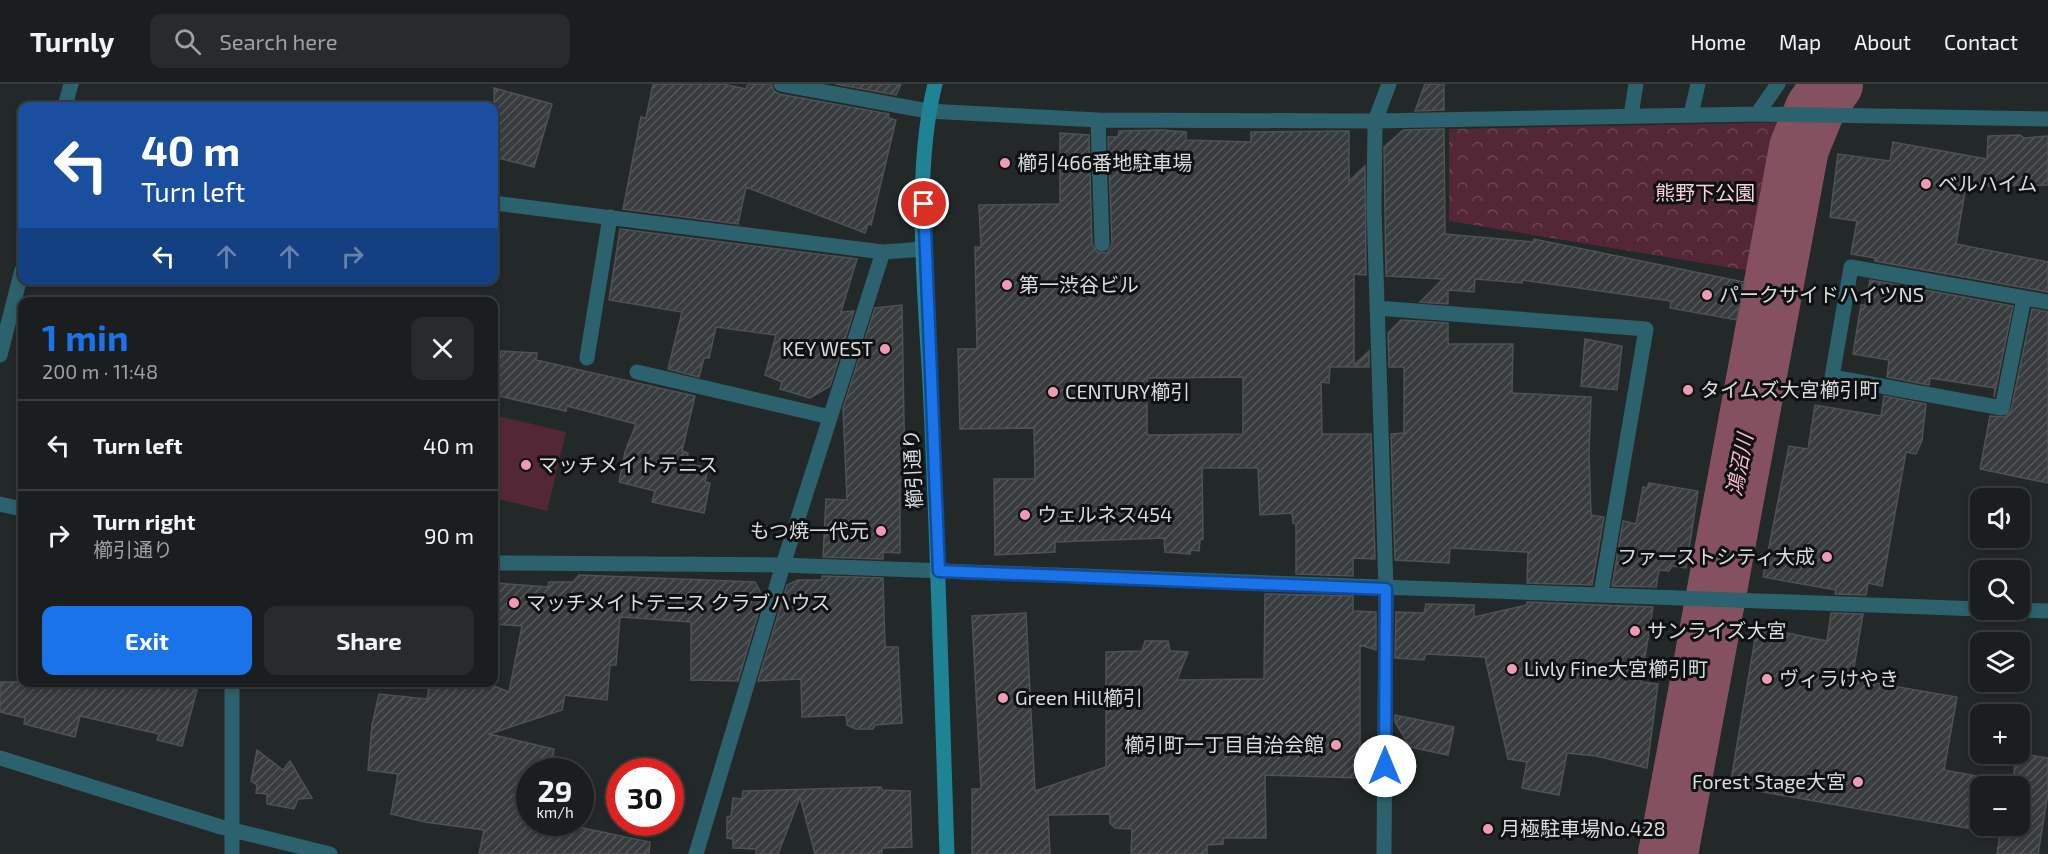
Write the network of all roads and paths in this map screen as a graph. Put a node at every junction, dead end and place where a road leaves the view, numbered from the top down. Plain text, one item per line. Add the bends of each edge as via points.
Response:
1 (71, 84) edge
2 (781, 84) edge
3 (935, 84) edge
4 (1389, 84) edge
5 (1636, 84) edge
6 (1698, 84) edge
7 (1778, 84) edge
8 (66, 102) edge
9 (928, 111) junction
10 (1691, 114) junction
11 (1757, 114) junction
12 (1631, 115) junction
13 (2048, 119) edge
14 (1098, 120) junction
15 (1375, 121) junction
16 (498, 203) edge
17 (610, 217) junction
18 (1102, 244) dead end
19 (924, 249) junction
20 (883, 252) junction
21 (18, 285) edge
22 (2024, 298) junction
23 (2048, 302) edge
24 (1377, 308) junction
25 (0, 355) edge
26 (587, 358) dead end
27 (637, 372) dead end
28 (830, 417) junction
29 (0, 504) edge
30 (18, 508) edge
31 (498, 563) edge
32 (783, 565) junction
33 (939, 571) junction
34 (1386, 589) junction
35 (1601, 593) junction
36 (1970, 608) edge
37 (2030, 610) edge
38 (2048, 611) edge
39 (232, 687) edge
40 (0, 758) edge
41 (233, 830) junction
42 (232, 854) edge
43 (330, 854) edge
44 (696, 854) edge
45 (947, 854) edge
46 (1384, 854) edge

1 - 8 street
2 - 9 street
3 - 9 street, 櫛引通り
4 - 15 street
5 - 12 street
6 - 10 street
7 - 11 street
9 - 14 street
9 - 19 street, 櫛引通り
10 - 11 street
10 - 12 street
11 - 13 street
12 - 15 street
14 - 15 street
14 - 18 street
15 - 24 street
16 - 17 street
17 - 20 street
17 - 26 street
19 - 20 street
19 - 33 street, 櫛引通り
20 - 28 street
21 - 25 street
22 - 22 street via 1851,267 1832,377 2002,408
22 - 23 street
24 - 34 street
24 - 35 street via 1646,329
27 - 28 street
28 - 32 street
29 - 30 street
31 - 32 street
32 - 33 street
32 - 44 street
33 - 34 street
33 - 45 street, 櫛引通り
34 - 35 street
34 - 46 street
35 - 36 street
37 - 38 street
39 - 41 street
40 - 41 street
41 - 42 street
41 - 43 street

